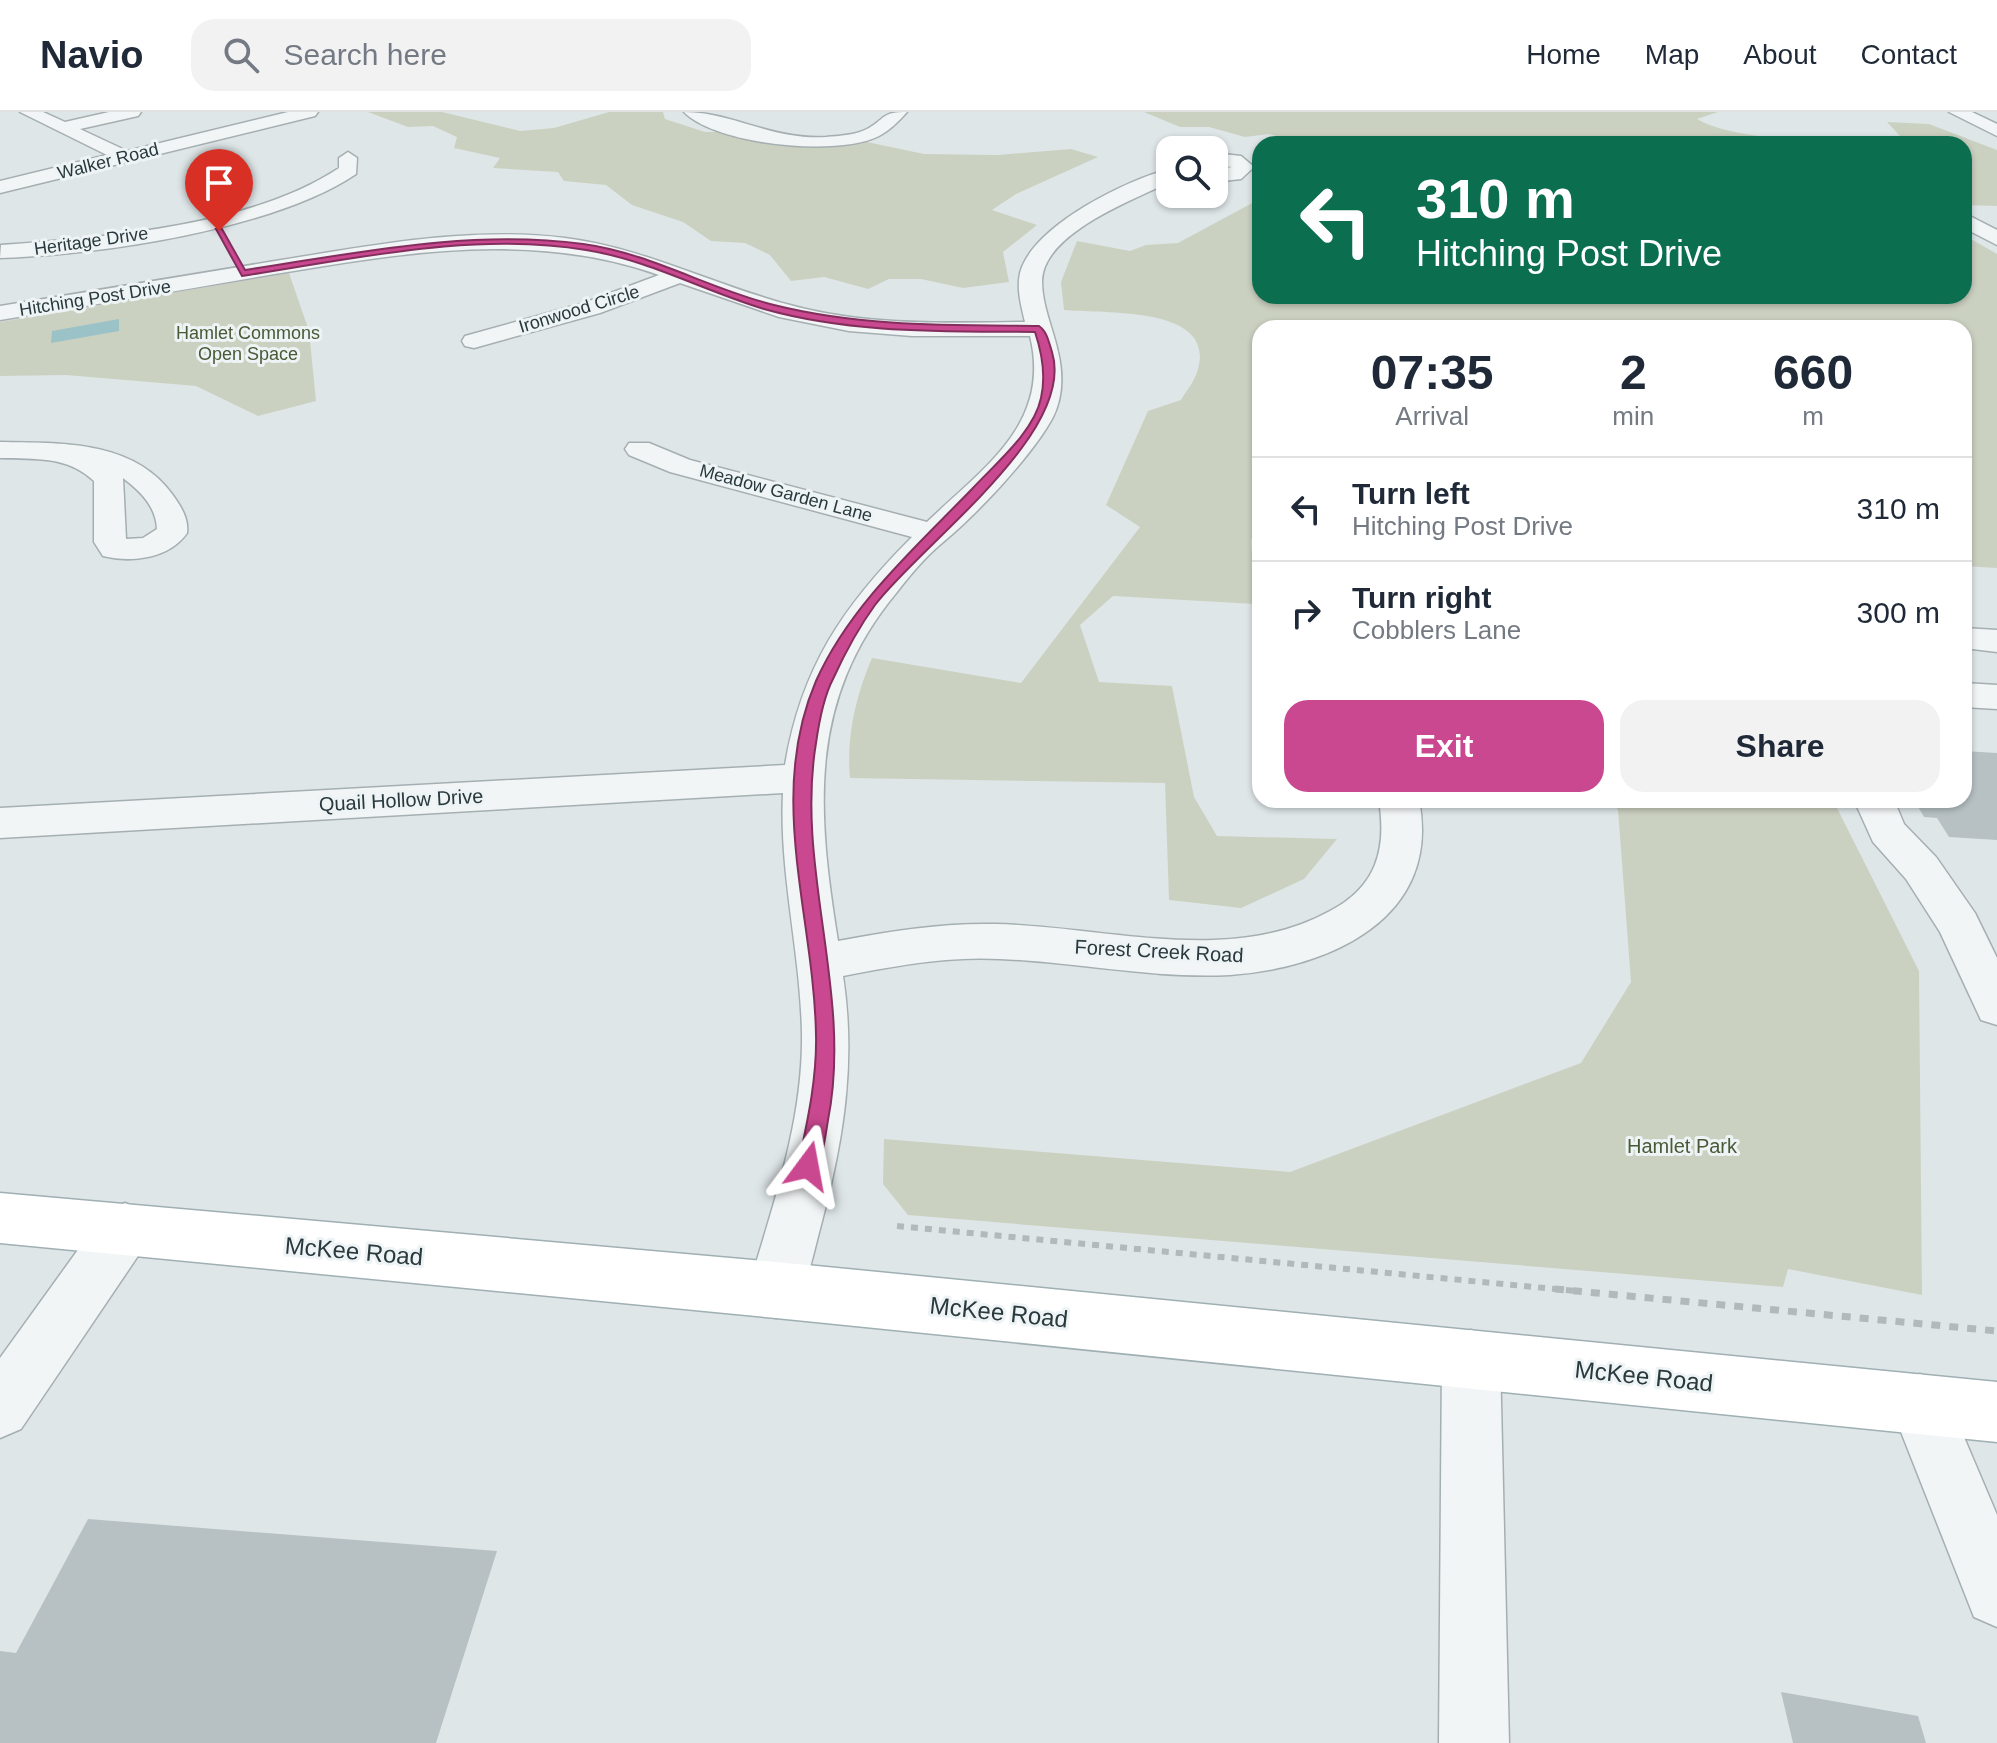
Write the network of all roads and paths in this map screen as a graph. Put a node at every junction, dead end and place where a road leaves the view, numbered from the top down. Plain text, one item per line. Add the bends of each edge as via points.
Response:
1 (29, 112) edge
2 (132, 112) edge
3 (309, 112) edge
4 (693, 112) edge
5 (898, 112) edge
6 (1958, 112) edge
7 (62, 128) junction
8 (1997, 131) edge
9 (126, 157) junction
10 (348, 158) dead end
11 (1228, 160) edge
12 (1228, 175) edge
13 (1156, 183) edge
14 (0, 187) edge
15 (1997, 213) edge
16 (1972, 215) edge
17 (214, 222) junction
18 (1972, 222) edge
19 (1997, 239) edge
20 (1, 252) edge
21 (233, 257) junction
22 (682, 274) junction
23 (0, 313) edge
24 (1039, 329) junction
25 (474, 341) dead end
26 (639, 449) dead end
27 (0, 450) edge
28 (63, 453) dead end
29 (935, 534) junction
30 (1972, 639) edge
31 (1997, 641) edge
32 (1972, 695) edge
33 (1997, 697) edge
34 (802, 778) junction
35 (1401, 808) edge
36 (1877, 808) edge
37 (0, 823) edge
38 (819, 963) junction
39 (1997, 1006) edge
40 (0, 1218) edge
41 (897, 1226) dead end
42 (125, 1229) junction
43 (776, 1290) junction
44 (1997, 1331) edge
45 (1471, 1359) junction
46 (1920, 1404) junction
47 (0, 1408) edge
48 (1997, 1412) edge
49 (1997, 1594) edge
50 (1474, 1743) edge

1 - 7 street
2 - 7 street
3 - 9 street, Walker Road
4 - 5 street via 809,143 880,130
6 - 8 street
7 - 9 street
9 - 14 street, Walker Road
10 - 17 street, Heritage Drive via 349,170 333,182
11 - 12 street via 1245,167
13 - 24 street via 1061,232 1040,254 1032,269
15 - 16 street
17 - 20 street, Heritage Drive
17 - 21 street
18 - 19 street
21 - 22 street, Hitching Post Drive via 389,250 497,231 585,247
21 - 23 street, Hitching Post Drive
22 - 24 street, Hitching Post Drive via 778,310 852,324
22 - 25 street, Ironwood Circle via 592,308
24 - 29 street via 1049,357 1047,398 1038,418
26 - 29 street, Meadow Garden Lane via 680,466
27 - 28 street
29 - 34 street via 870,603 842,645 820,695
30 - 31 street
32 - 33 street
34 - 37 street, Quail Hollow Drive
34 - 38 street via 800,824
35 - 38 street, Forest Creek Road via 1404,855 1391,885 1371,908 1301,947 1215,957 944,941
36 - 39 street via 1887,832 1921,868 1959,925
38 - 43 street via 825,1086
40 - 42 main road, McKee Road
41 - 44 path
42 - 43 main road, McKee Road
42 - 47 street
43 - 45 main road, McKee Road
45 - 46 main road, McKee Road
45 - 50 street
46 - 48 main road, McKee Road
46 - 49 street

